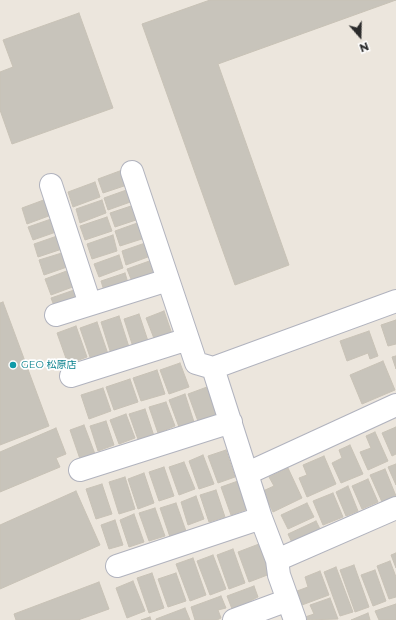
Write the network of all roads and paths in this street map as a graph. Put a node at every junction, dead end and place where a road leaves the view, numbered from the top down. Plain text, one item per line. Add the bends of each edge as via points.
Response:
1 (132, 172) dead end
2 (51, 185) dead end
3 (168, 280) junction
4 (396, 301) edge
5 (90, 304) junction
6 (56, 315) dead end
7 (188, 339) junction
8 (213, 368) junction
9 (71, 376) dead end
10 (396, 405) edge
11 (231, 422) junction
12 (80, 470) dead end
13 (248, 473) junction
14 (396, 508) edge
15 (261, 518) junction
16 (277, 560) junction
17 (117, 566) dead end
18 (292, 610) edge
19 (234, 620) edge

1 - 3 street
2 - 5 street
3 - 5 street
3 - 7 street
4 - 8 street
5 - 6 street
7 - 8 street via 196,363
7 - 9 street
8 - 11 street
10 - 13 street
11 - 12 street
11 - 13 street
13 - 15 street
14 - 16 street
15 - 16 street
15 - 17 street
16 - 18 street via 279,576
18 - 19 street

